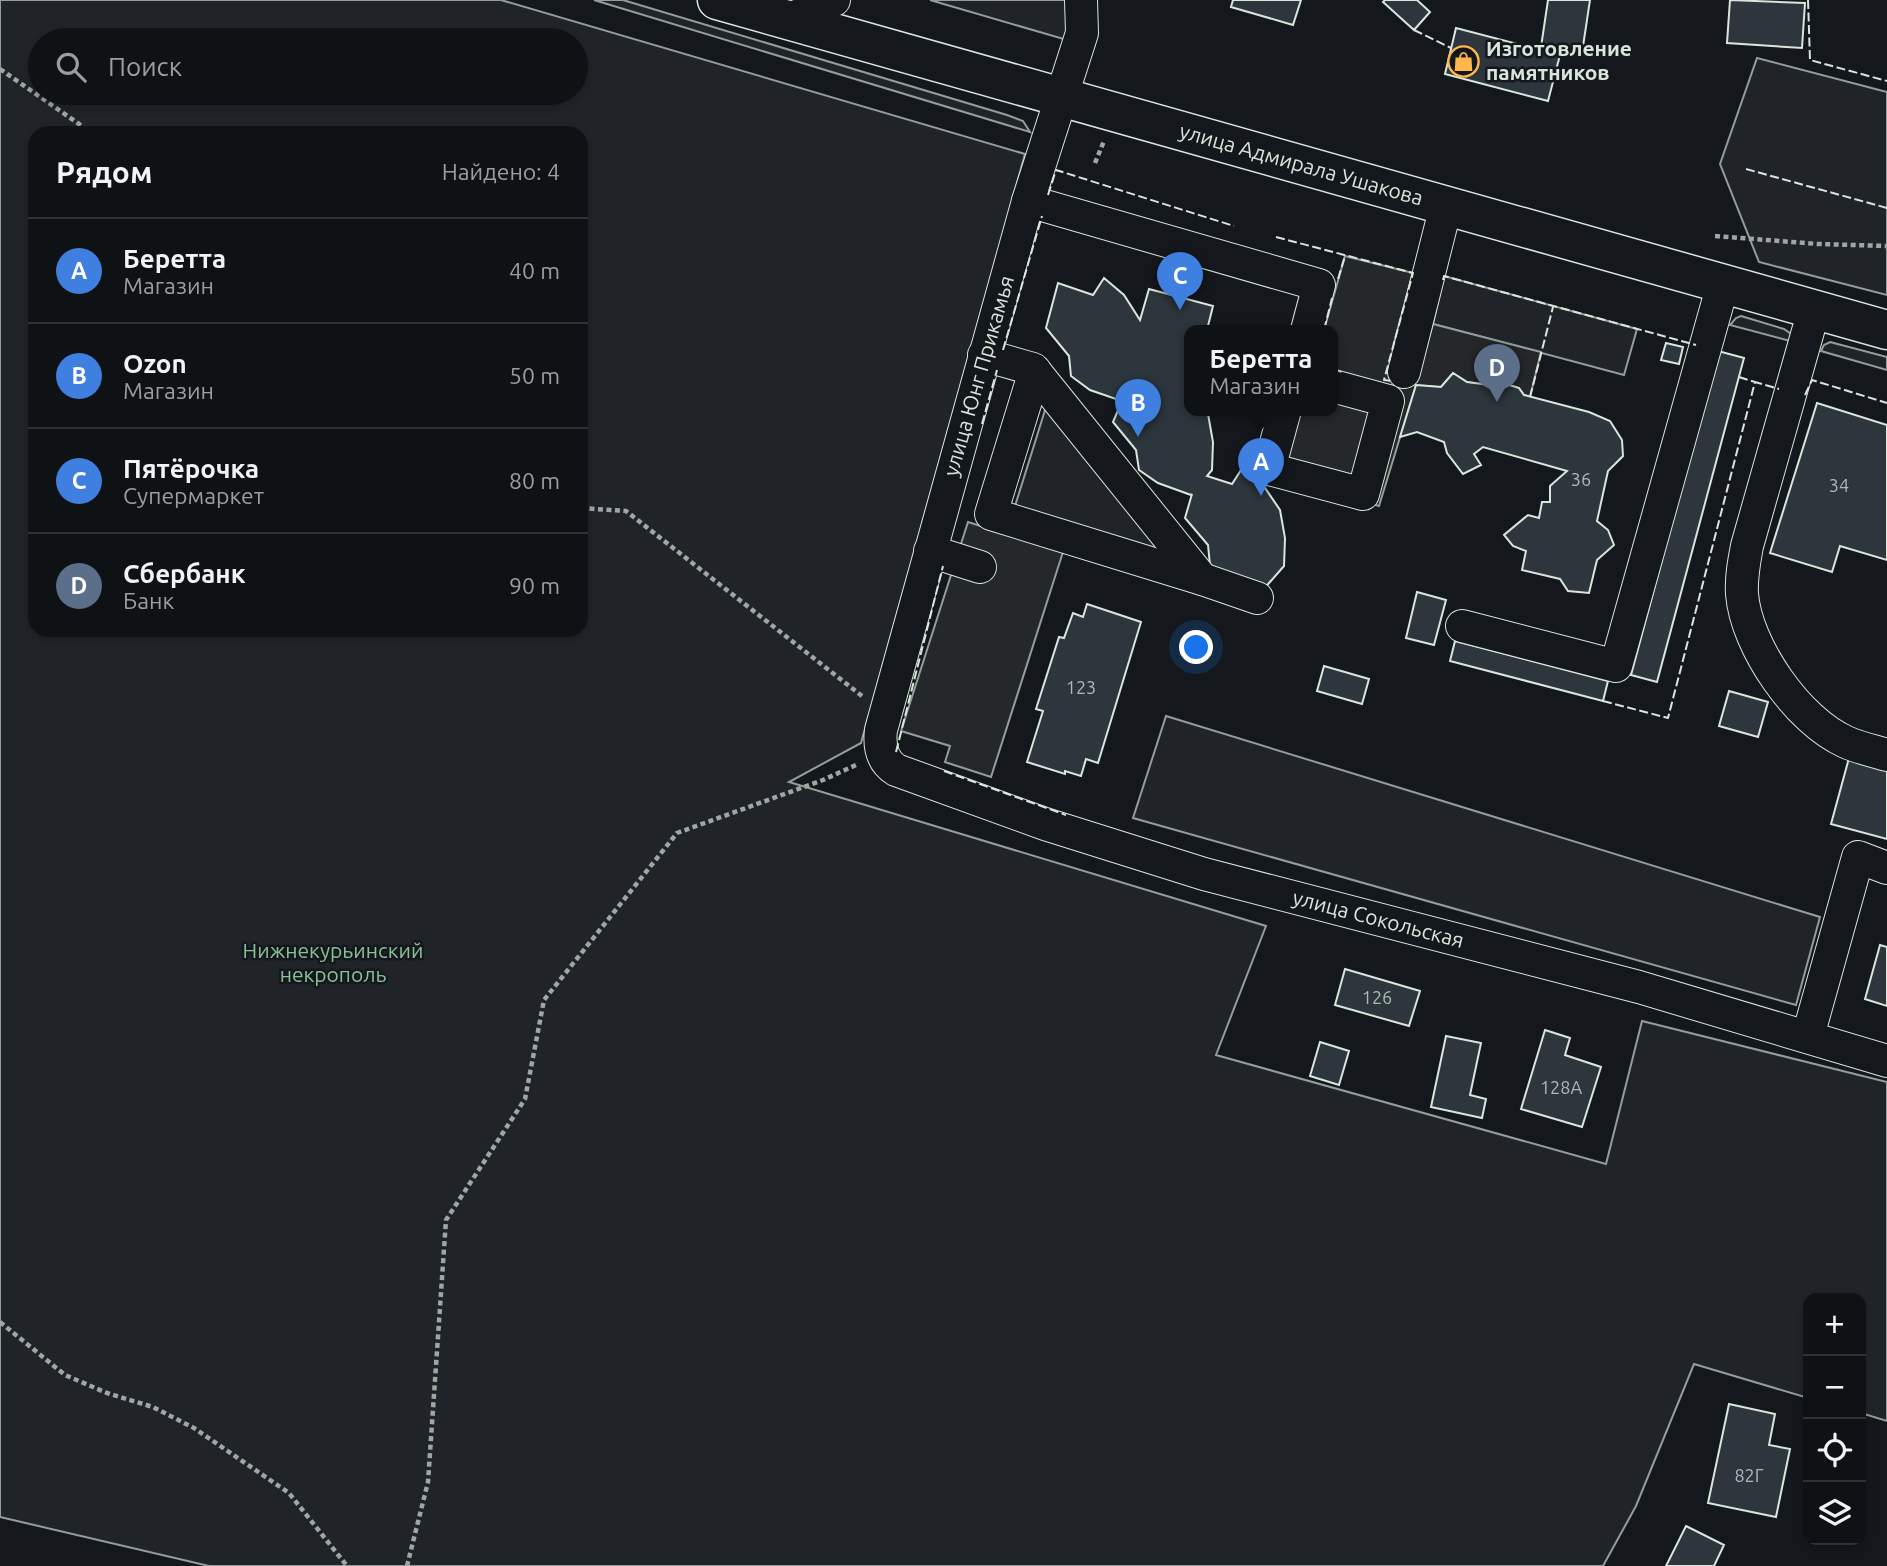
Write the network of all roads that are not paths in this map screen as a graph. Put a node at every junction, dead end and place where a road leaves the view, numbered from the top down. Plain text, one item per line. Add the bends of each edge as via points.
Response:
1 (717, 0) edge
2 (834, 0) edge
3 (1081, 0) edge
4 (790, 19) junction
5 (1060, 98) junction
6 (1028, 201) junction
7 (1446, 206) junction
8 (1723, 284) junction
9 (1814, 310) junction
10 (1308, 325) edge
11 (1887, 330) edge
12 (984, 355) junction
13 (1035, 372) junction
14 (1404, 372) dead end
15 (1338, 387) edge
16 (1283, 416) edge
17 (930, 551) junction
18 (980, 567) dead end
19 (1202, 579) junction
20 (1257, 598) dead end
21 (1462, 626) dead end
22 (883, 753) joint
23 (1887, 755) edge
24 (1887, 868) edge
25 (1808, 1036) junction
26 (1887, 1061) edge

1 - 4 main road, улица Адмирала Ушакова
2 - 4 street
3 - 5 street, улица Юнг Прикамья via 1082,33
4 - 5 main road, улица Адмирала Ушакова
5 - 6 street, улица Юнг Прикамья
5 - 7 main road, улица Адмирала Ушакова
6 - 10 street via 1319,285
6 - 12 street, улица Юнг Прикамья
7 - 8 main road, улица Адмирала Ушакова
7 - 14 street
8 - 9 main road, улица Адмирала Ушакова
8 - 21 street via 1616,666
9 - 11 main road, улица Адмирала Ушакова
9 - 23 street via 1746,546 1742,596 1762,653 1798,705 1845,742
12 - 13 street
12 - 17 street, улица Юнг Прикамья
13 - 19 street
13 - 19 street via 991,514
15 - 16 street via 1388,401 1363,494 1269,469
17 - 18 street
17 - 22 street, улица Юнг Прикамья via 885,714 880,738
19 - 20 street
22 - 25 street, улица Сокольская via 896,770 1203,874
24 - 25 street via 1858,857
25 - 26 street, улица Сокольская

